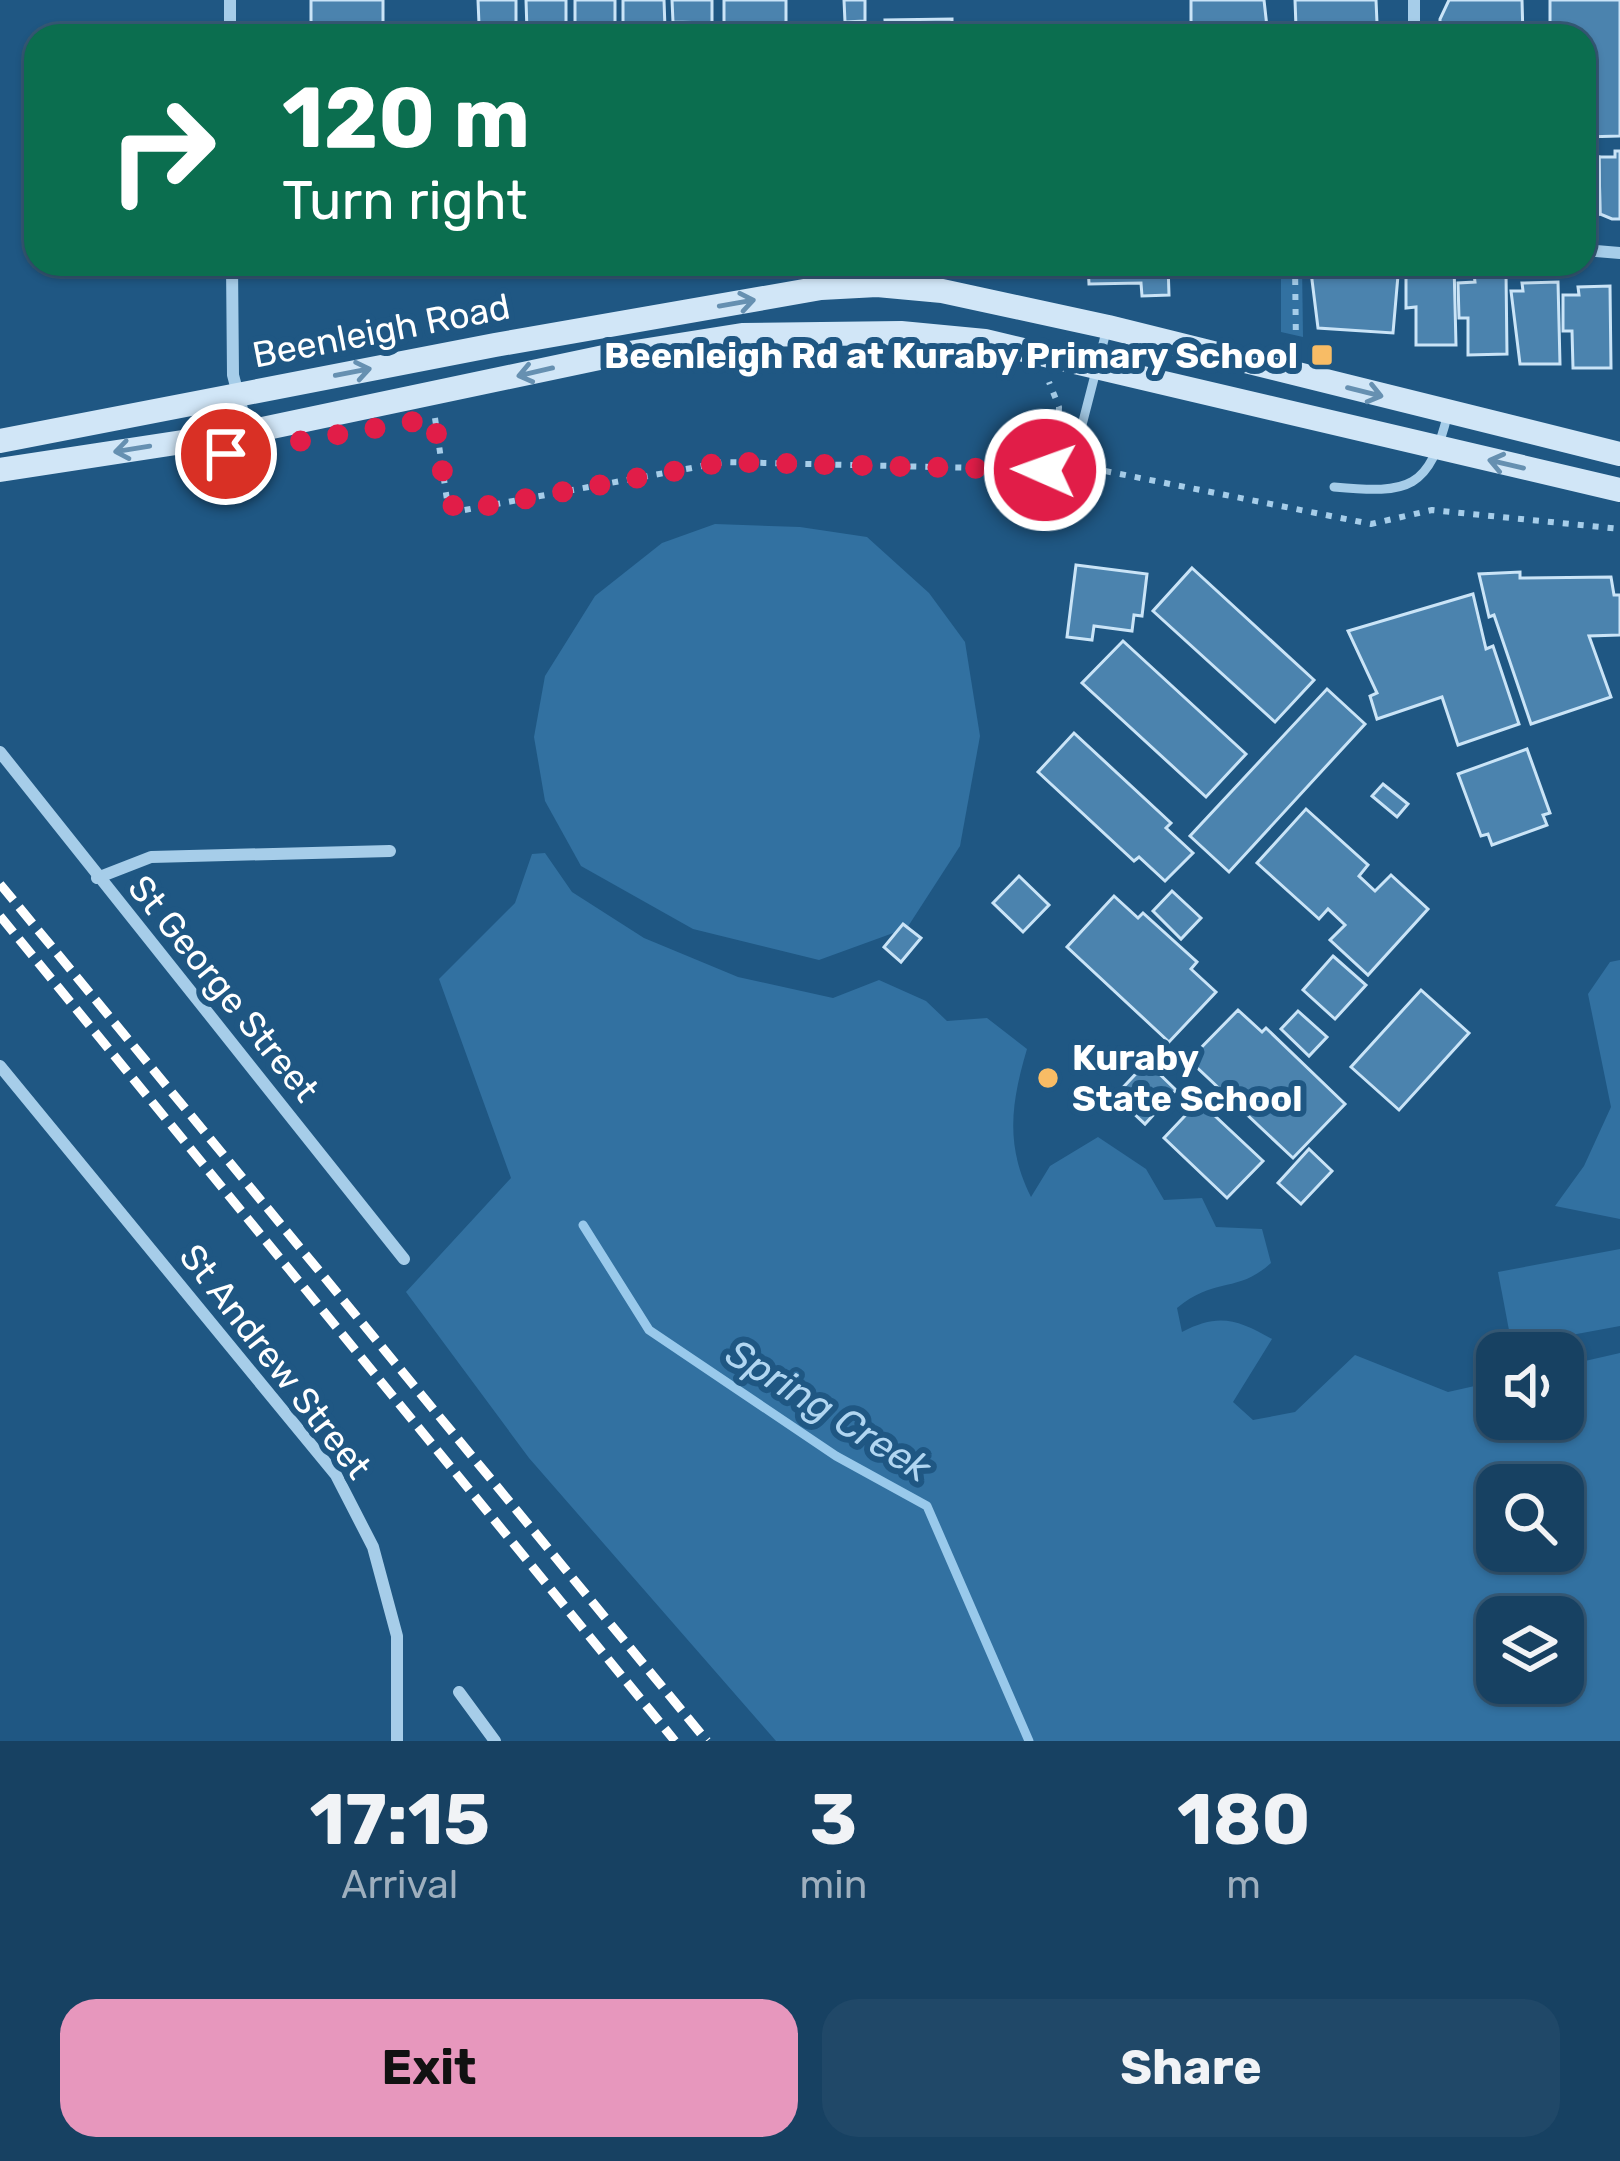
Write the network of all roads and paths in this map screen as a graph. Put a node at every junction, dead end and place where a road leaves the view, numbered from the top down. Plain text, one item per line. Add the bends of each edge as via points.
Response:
1 (232, 276) edge
2 (1294, 276) edge
3 (1108, 327) junction
4 (1296, 350) dead end
5 (1097, 369) junction
6 (1050, 372) dead end
7 (238, 393) junction
8 (1448, 413) junction
9 (421, 420) dead end
10 (1082, 425) dead end
11 (248, 432) junction
12 (0, 439) edge
13 (1439, 448) junction
14 (1620, 454) edge
15 (0, 470) edge
16 (1045, 470) junction
17 (1334, 487) dead end
18 (1620, 490) edge
19 (1620, 529) edge
20 (0, 752) edge
21 (390, 851) dead end
22 (97, 878) junction
23 (0, 1066) edge
24 (404, 1258) dead end
25 (458, 1692) dead end
26 (398, 1741) edge
27 (496, 1741) edge

1 - 7 street
2 - 4 path
3 - 5 lane
7 -> 3 main road, Beenleigh Road via 821,288 942,291
3 -> 8 main road, Beenleigh Road
5 - 10 lane
5 -> 11 main road, Beenleigh Road via 985,341 742,335
5 - 13 main road, Beenleigh Road
6 - 16 path via 1049,392 1060,407
7 - 11 street
7 - 12 main road, Beenleigh Road
8 - 13 lane
8 - 14 main road, Beenleigh Road
9 - 16 path via 439,424 447,500 459,511 724,462
11 -> 15 main road, Beenleigh Road
13 - 17 lane via 1426,476 1412,485
18 -> 13 main road, Beenleigh Road
16 - 19 path via 1105,471 1371,524 1432,510
20 - 22 street, St George Street
21 - 22 street via 151,856
22 - 24 street, St George Street
23 - 26 street, St Andrew Street via 335,1474 373,1547 397,1636
25 - 27 street

